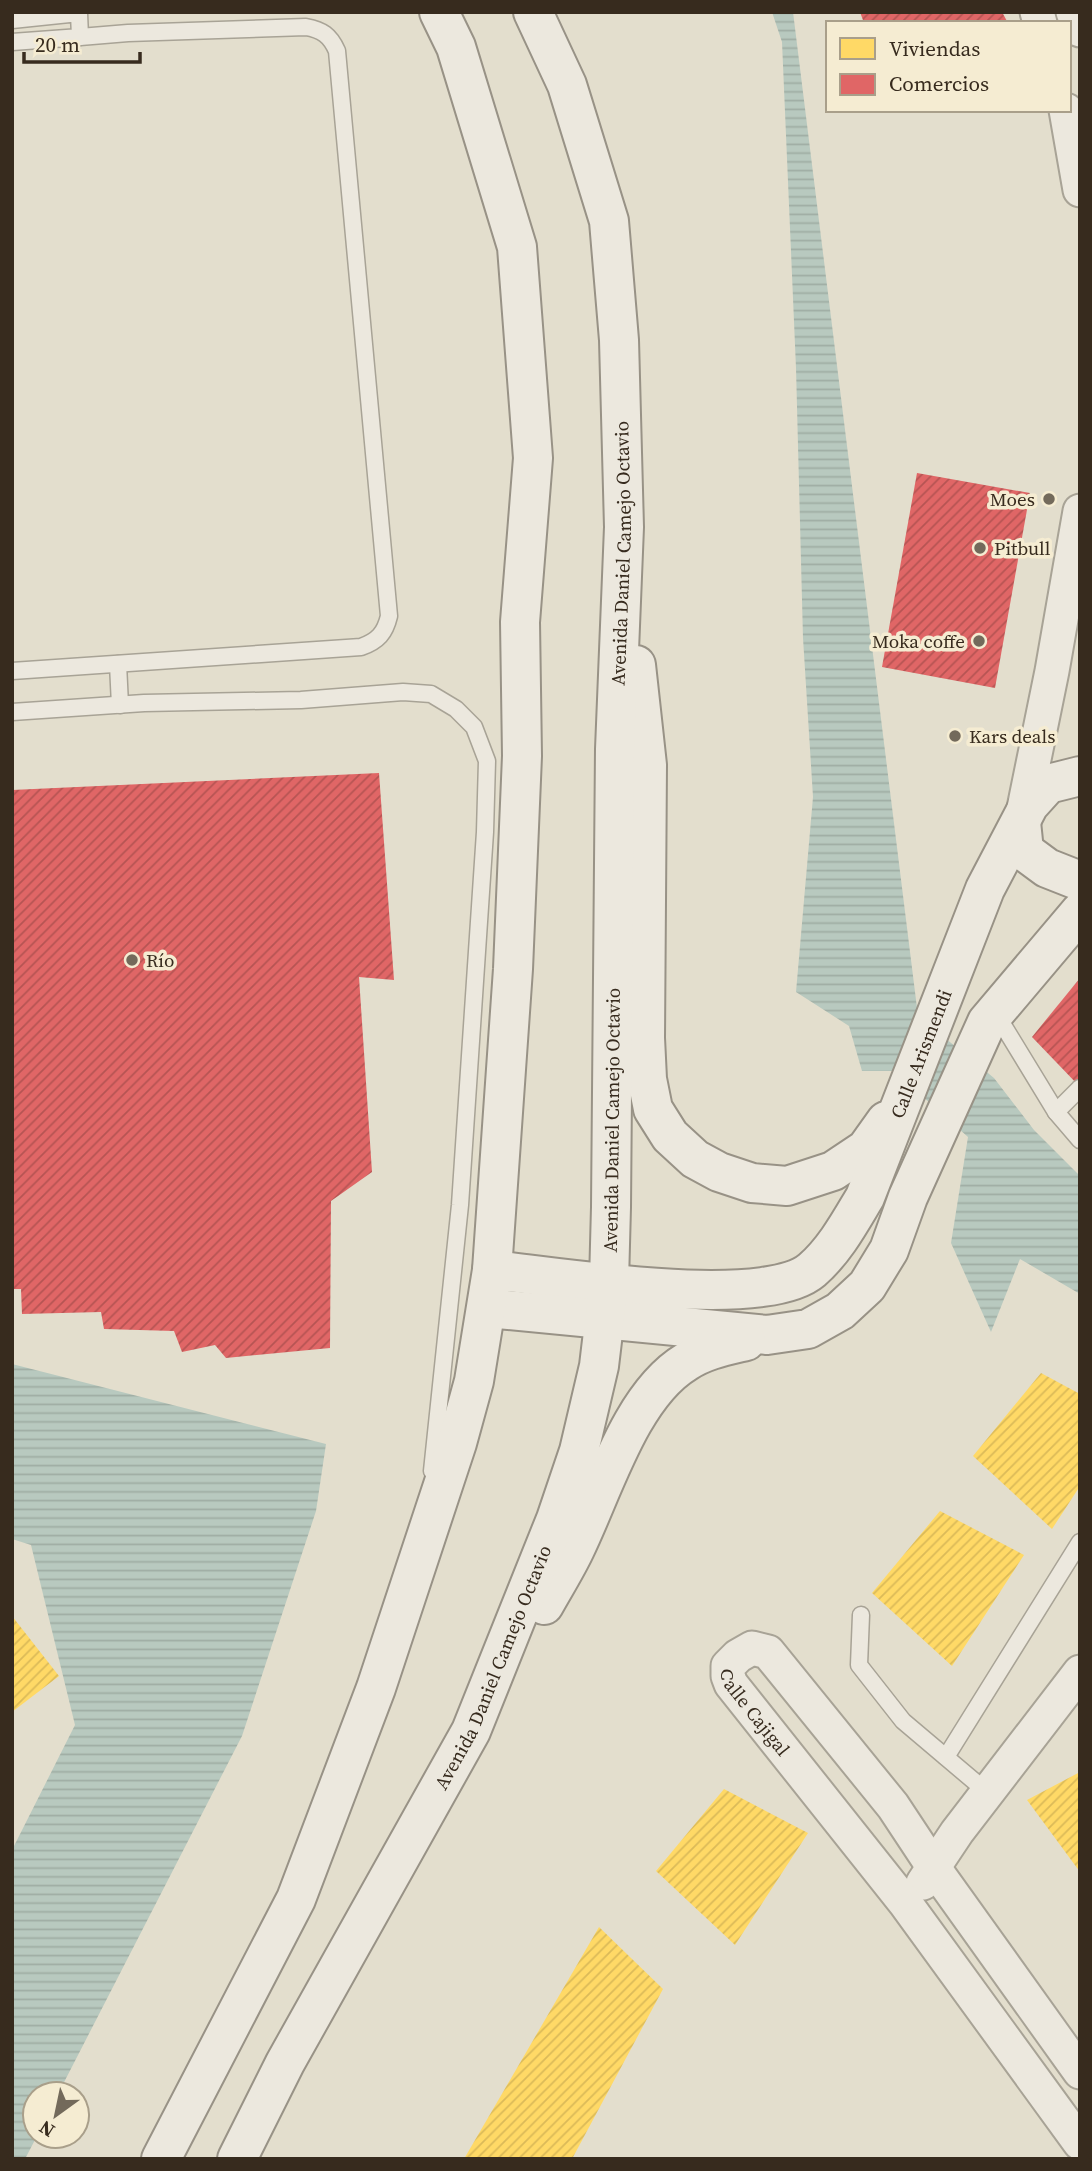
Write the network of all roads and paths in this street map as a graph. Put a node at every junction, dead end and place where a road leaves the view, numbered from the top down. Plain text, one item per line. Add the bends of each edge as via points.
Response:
1 (439, 12) edge
2 (533, 12) edge
3 (1073, 12) edge
4 (80, 13) edge
5 (12, 20) edge
6 (1080, 30) edge
7 (80, 37) junction
8 (12, 42) edge
9 (1066, 112) edge
10 (1080, 190) edge
11 (1080, 511) edge
12 (621, 595) junction
13 (118, 664) junction
14 (12, 671) edge
15 (120, 705) junction
16 (12, 712) edge
17 (1080, 776) edge
18 (1021, 822) junction
19 (1080, 881) edge
20 (1080, 912) edge
21 (991, 1017) junction
22 (1080, 1088) edge
23 (900, 1103) junction
24 (1056, 1112) junction
25 (1080, 1140) edge
26 (492, 1270) junction
27 (609, 1282) junction
28 (487, 1308) junction
29 (606, 1320) junction
30 (767, 1335) junction
31 (1080, 1542) edge
32 (422, 1546) junction
33 (861, 1615) dead end
34 (1080, 1672) edge
35 (471, 1731) junction
36 (946, 1757) junction
37 (987, 1793) junction
38 (934, 1868) junction
39 (906, 1904) junction
40 (1076, 2060) edge
41 (1080, 2143) edge
42 (161, 2159) edge
43 (237, 2159) edge

1 - 26 street via 456,47 517,247 533,458 520,622 522,756 513,969
2 - 12 street, Avenida Daniel Camejo Octavio via 567,85 608,221 620,340
3 - 6 street
4 - 5 lane
4 - 7 lane
7 - 8 lane
7 - 13 lane via 306,27 327,34 333,42 389,616 379,638 361,647
9 - 10 street
11 - 18 street, Calle Arismendi
12 - 23 street via 635,650 647,765 645,1038 653,1109 670,1136 695,1159 752,1183 788,1186 833,1171 866,1149
12 - 27 street, Avenida Daniel Camejo Octavio via 614,763
13 - 14 lane
13 - 15 lane
15 - 16 lane
15 - 32 lane via 431,694 474,727 487,761 460,1205
17 - 18 street via 1048,784
18 - 19 street via 1024,851 1047,868
18 - 23 street, Calle Arismendi via 985,889
20 - 21 street
21 - 24 lane
21 - 30 street via 908,1197 889,1250 867,1286 840,1311 808,1329
22 - 24 lane
23 - 27 street, Calle Arismendi via 865,1197 840,1238 811,1271 780,1285 717,1291
24 - 25 lane
26 - 27 street, Calle Arismendi
26 - 28 street
27 - 29 street, Avenida Daniel Camejo Octavio
28 - 29 street
28 - 32 street via 474,1381
29 - 30 street
29 - 35 street, Avenida Daniel Camejo Octavio via 579,1451
30 - 35 street via 708,1350 660,1384 634,1421 575,1549
31 - 36 lane
32 - 42 street via 376,1688 296,1899
33 - 36 lane via 859,1665 903,1721
34 - 37 street
35 - 43 street, Avenida Daniel Camejo Octavio via 285,2063
36 - 37 lane
37 - 38 street
38 - 39 street
38 - 39 street, Calle Cajigal via 893,1806 768,1652 752,1648 728,1666 731,1684
38 - 40 street, Calle Cajigal
39 - 41 street, Calle Cajigal

